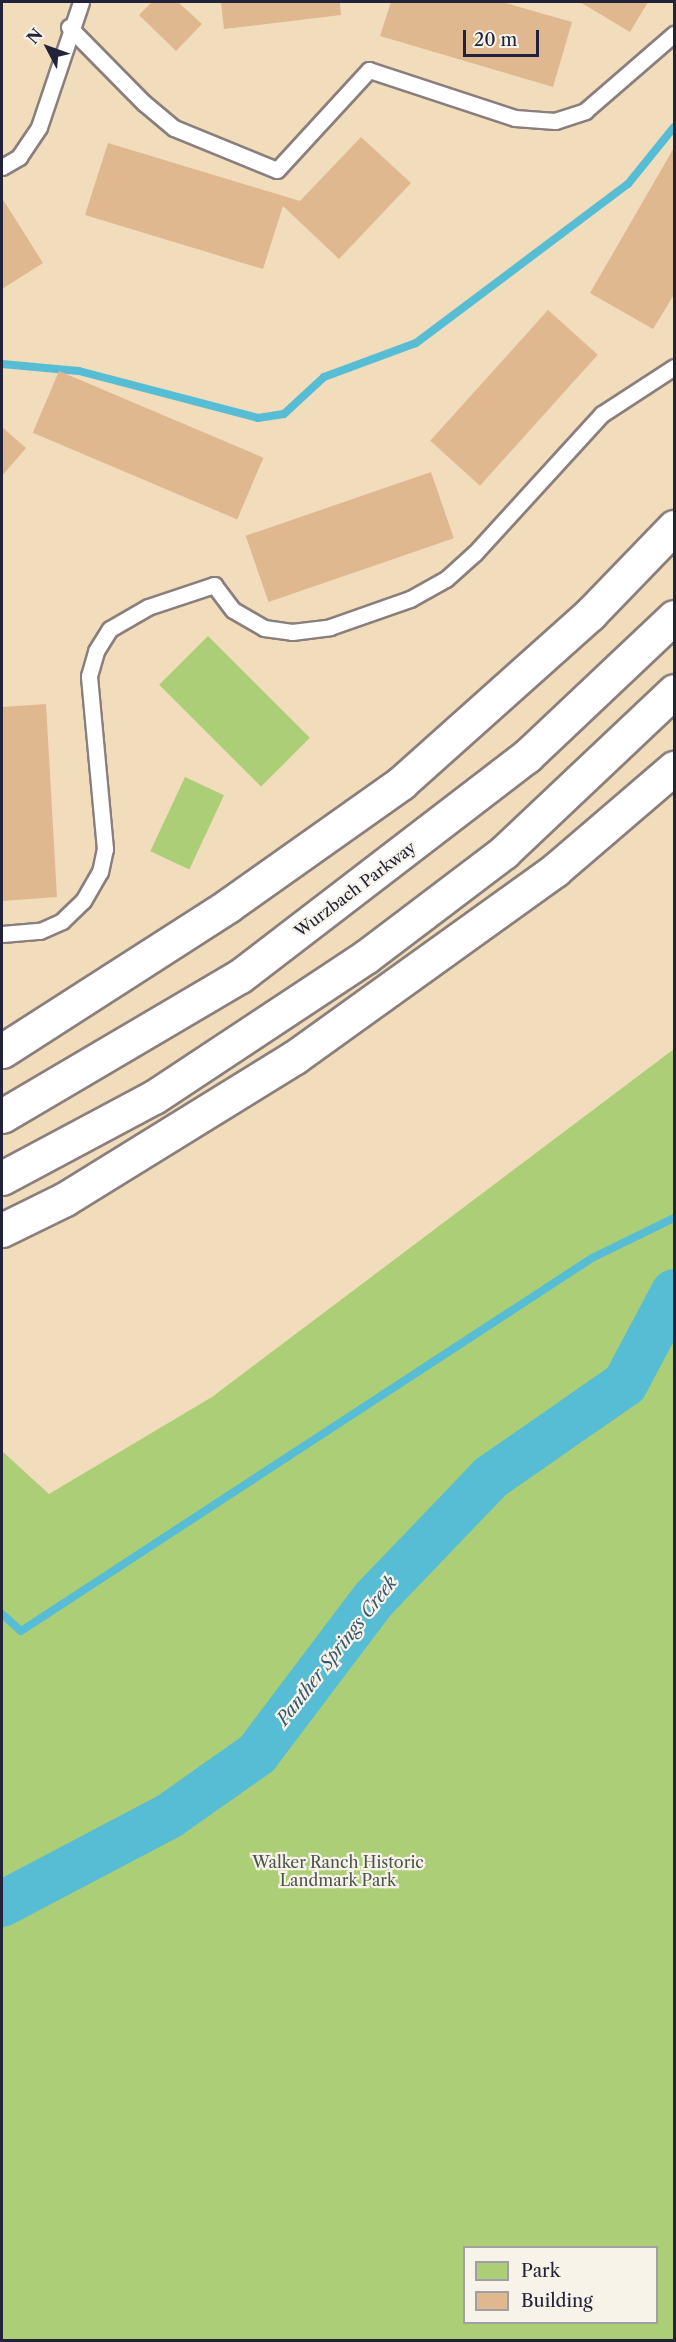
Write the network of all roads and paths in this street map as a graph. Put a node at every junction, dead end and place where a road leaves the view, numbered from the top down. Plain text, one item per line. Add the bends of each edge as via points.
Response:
1 (81, 2) edge
2 (69, 27) junction
3 (675, 34) edge
4 (2, 167) edge
5 (675, 367) edge
6 (675, 527) edge
7 (675, 617) edge
8 (675, 691) edge
9 (675, 768) edge
10 (2, 934) edge
11 (2, 1051) edge
12 (2, 1116) edge
13 (2, 1178) edge
14 (2, 1230) edge

1 - 2 lane
2 - 3 lane via 174,128 277,170 369,70 516,118 555,121 585,111
2 - 4 lane via 39,127 19,157
5 - 10 lane via 602,414 474,553 446,579 410,599 330,627 292,632 264,628 234,610 214,585 148,608 110,629 96,651 89,676 105,849 100,872 83,901 62,921 40,931
6 - 11 highway via 590,614 401,783 229,904
7 - 12 highway, Wurzbach Parkway via 527,756 240,976
8 - 13 highway via 504,852 367,956 154,1097
9 - 14 highway via 555,870 295,1057 65,1199

